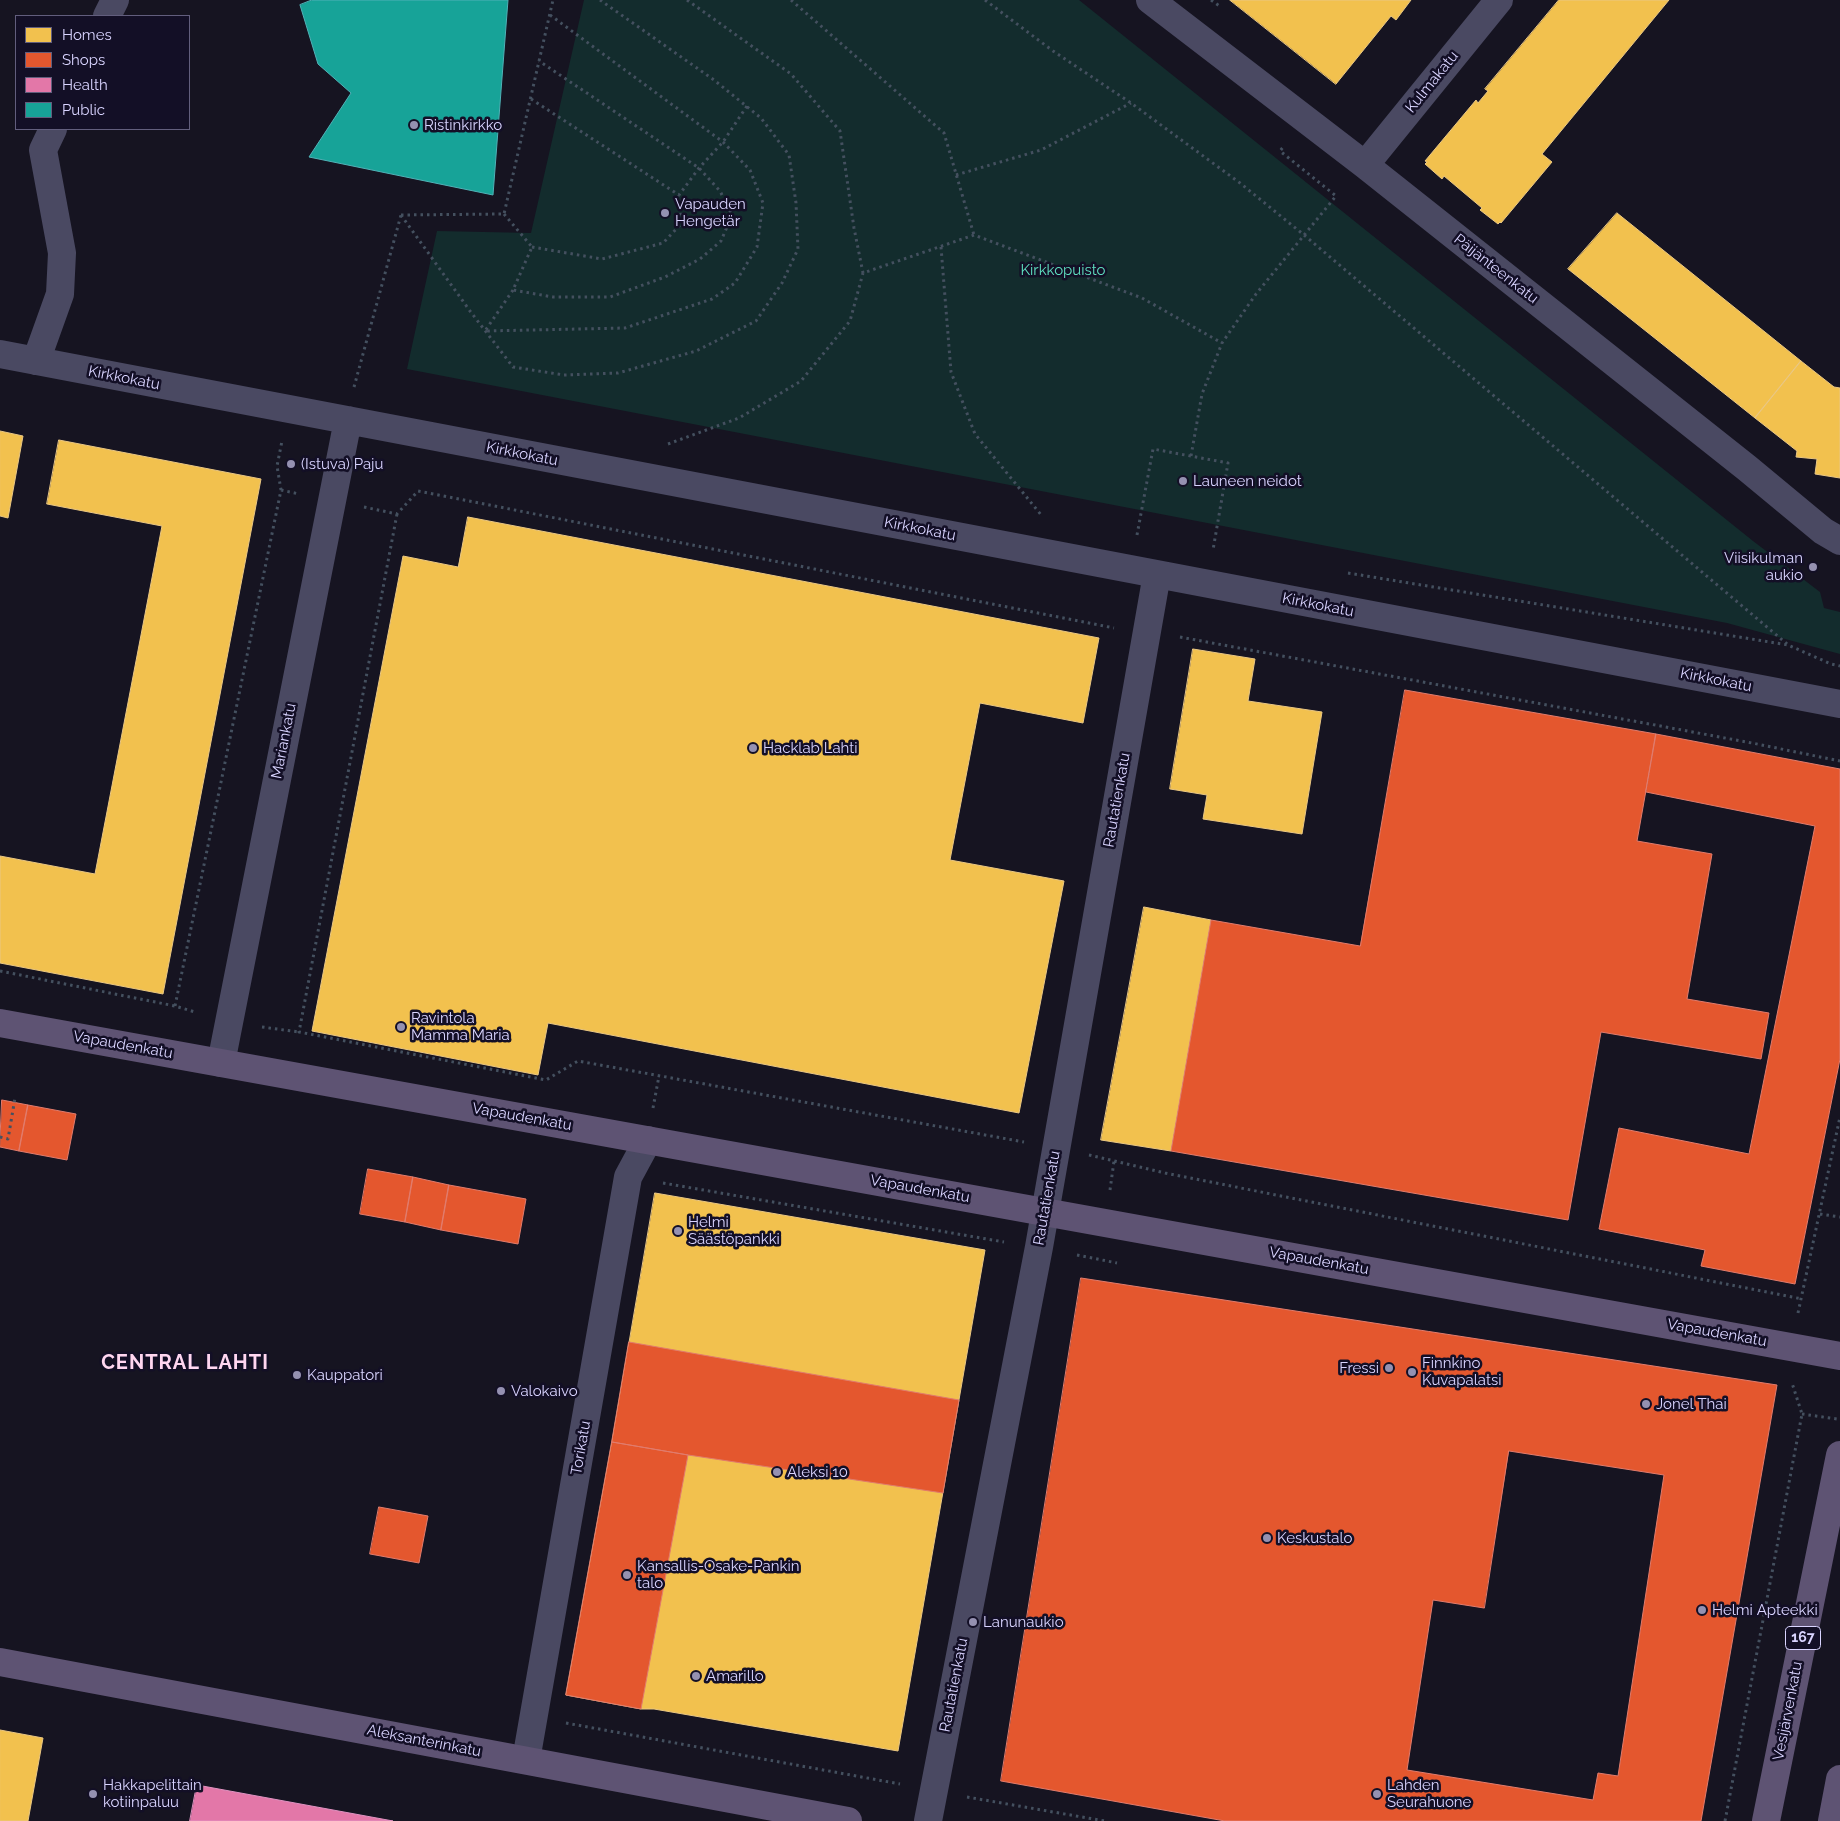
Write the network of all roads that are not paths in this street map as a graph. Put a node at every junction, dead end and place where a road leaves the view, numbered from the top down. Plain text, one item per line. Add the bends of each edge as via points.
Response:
1 (115, 0) edge
2 (1150, 0) edge
3 (1500, 0) edge
4 (108, 15) edge
5 (53, 130) edge
6 (1365, 165) junction
7 (0, 354) edge
8 (36, 361) junction
9 (350, 407) junction
10 (1831, 536) edge
11 (1157, 574) junction
12 (1840, 704) edge
13 (0, 1023) edge
14 (220, 1063) junction
15 (648, 1140) junction
16 (1045, 1212) junction
17 (1840, 1356) edge
18 (1840, 1455) edge
19 (0, 1662) edge
20 (526, 1760) junction
21 (1840, 1779) edge
22 (848, 1821) edge
23 (928, 1821) edge
24 (1766, 1821) edge
25 (1832, 1821) edge

1 - 4 street
2 - 6 street, Päijänteenkatu
3 - 6 street, Kulmakatu
5 - 8 street via 43,150 62,252 60,294
6 - 10 street, Päijänteenkatu
7 - 8 street, Kirkkokatu
8 - 9 street, Kirkkokatu via 288,409
9 - 11 street, Kirkkokatu
9 - 14 street, Mariankatu
11 - 12 street, Kirkkokatu
11 - 16 street, Rautatienkatu
13 - 14 main road, Vapaudenkatu
14 - 15 main road, Vapaudenkatu
15 - 16 main road, Vapaudenkatu
15 - 20 street, Torikatu via 628,1177
16 - 17 main road, Vapaudenkatu
16 - 23 street, Rautatienkatu
18 - 24 main road, Vesijärvenkatu / 167
19 - 20 main road, Aleksanterinkatu
20 - 22 main road, Aleksanterinkatu
21 - 25 main road

